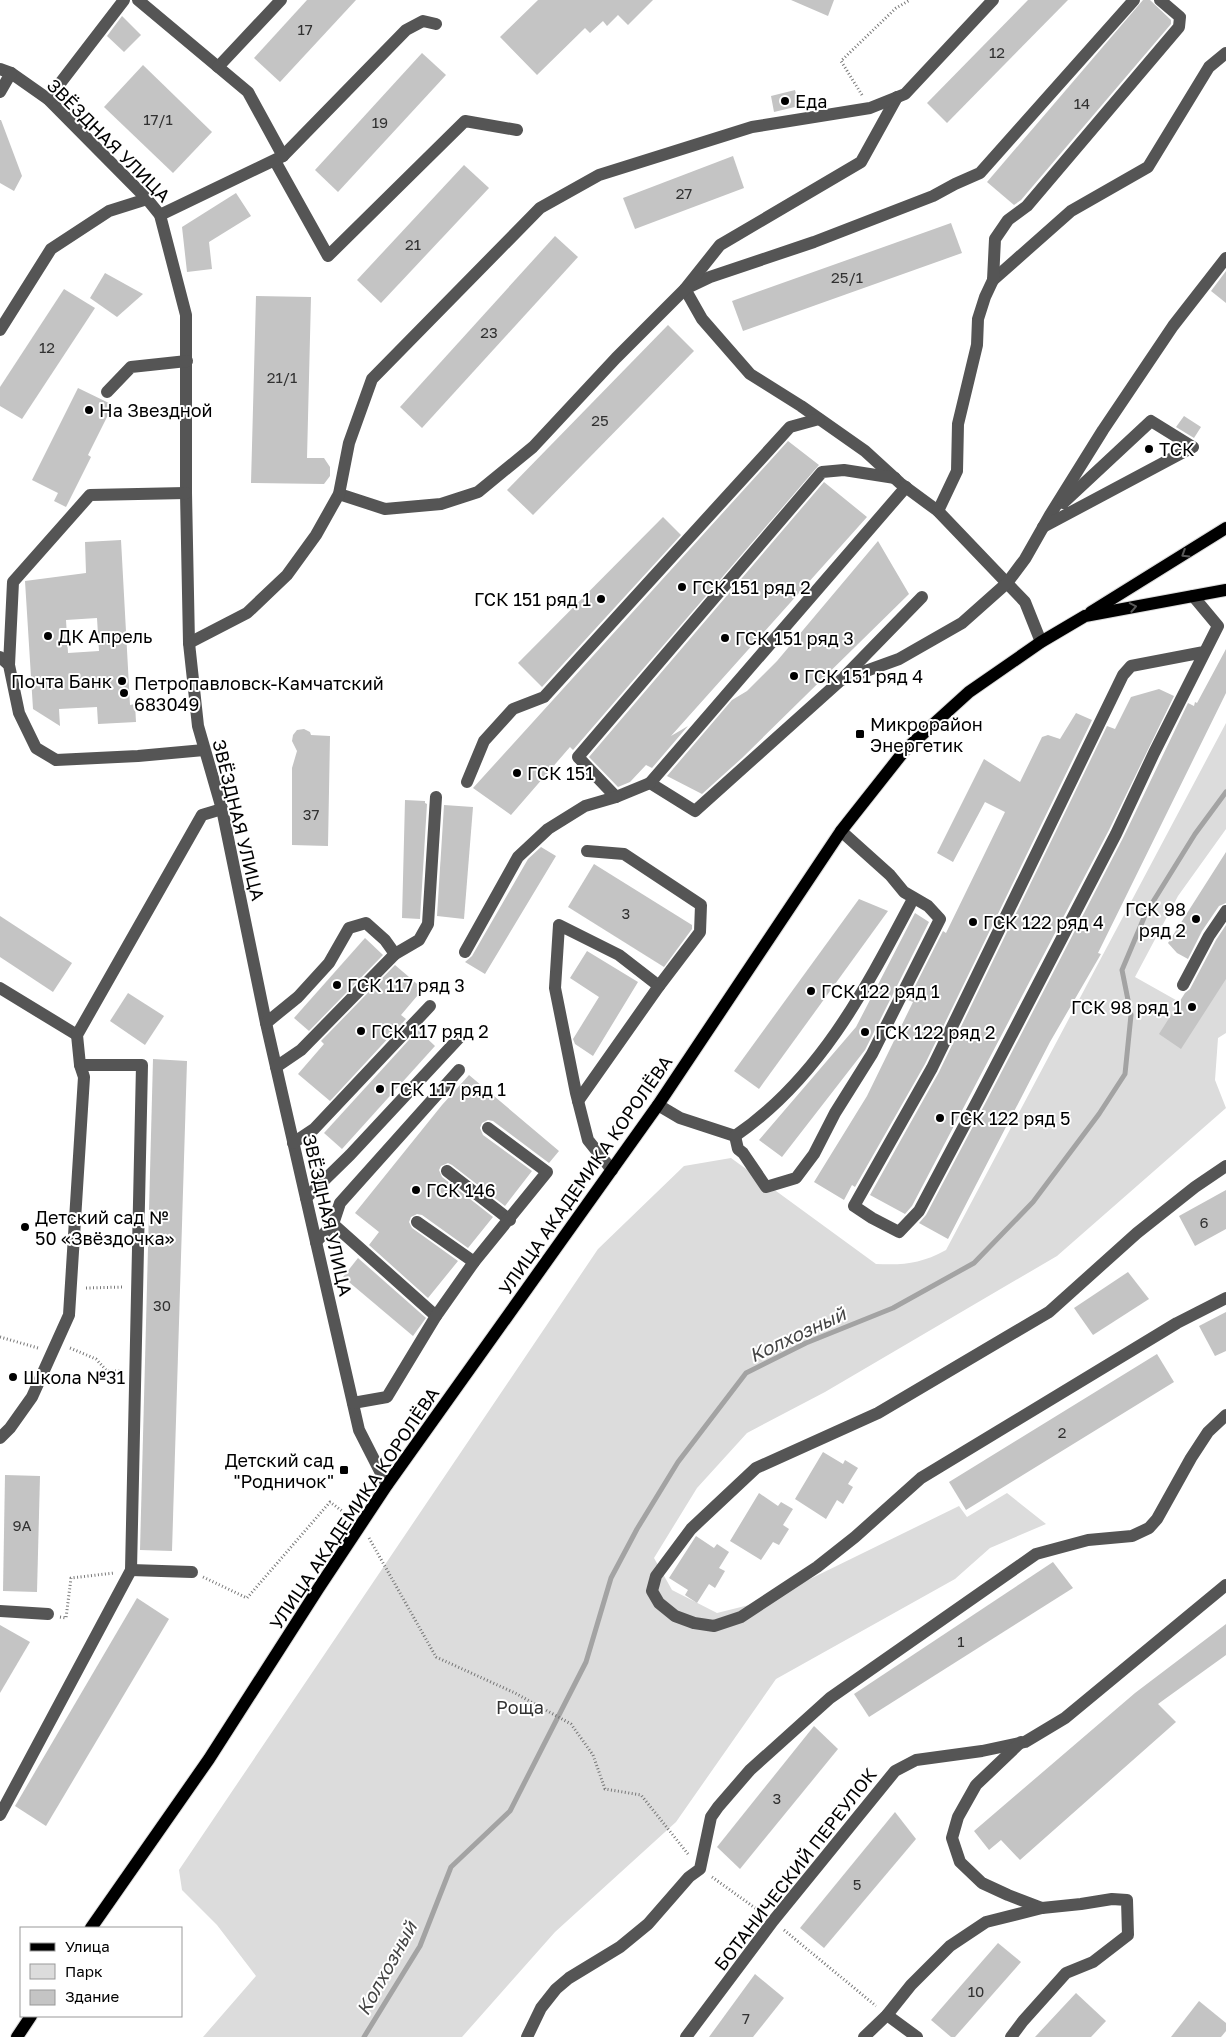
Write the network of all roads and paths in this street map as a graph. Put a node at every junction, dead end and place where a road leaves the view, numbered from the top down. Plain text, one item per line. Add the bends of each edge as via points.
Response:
1 (124, 0) edge
2 (138, 0) edge
3 (282, 0) edge
4 (910, 0) edge
5 (993, 0) edge
6 (1134, 0) edge
7 (1160, 0) edge
8 (436, 24) dead end
9 (1226, 53) edge
10 (218, 67) junction
11 (6, 71) edge
12 (0, 92) edge
13 (897, 97) junction
14 (48, 99) junction
15 (870, 108) junction
16 (517, 130) dead end
17 (279, 158) junction
18 (147, 199) junction
19 (160, 215) junction
20 (1226, 258) edge
21 (993, 280) junction
22 (685, 289) junction
23 (0, 330) edge
24 (187, 362) junction
25 (107, 392) dead end
26 (819, 419) junction
27 (895, 478) junction
28 (906, 487) junction
29 (186, 493) junction
30 (339, 494) junction
31 (938, 510) junction
32 (1050, 515) junction
33 (1043, 527) junction
34 (1226, 528) edge
35 (1007, 583) junction
36 (1226, 590) edge
37 (1194, 596) junction
38 (922, 597) dead end
39 (1085, 616) junction
40 (1222, 628) edge
41 (1041, 642) junction
42 (189, 643) junction
43 (1204, 652) junction
44 (4, 661) edge
45 (842, 680) junction
46 (204, 750) junction
47 (467, 782) dead end
48 (650, 783) junction
49 (436, 797) dead end
50 (616, 798) junction
51 (222, 809) junction
52 (841, 831) junction
53 (587, 851) dead end
54 (913, 899) junction
55 (1226, 911) edge
56 (465, 952) dead end
57 (395, 954) junction
58 (1182, 985) dead end
59 (659, 986) junction
60 (0, 988) edge
61 (430, 1006) dead end
62 (266, 1022) junction
63 (77, 1035) junction
64 (459, 1038) dead end
65 (80, 1065) junction
66 (276, 1067) junction
67 (459, 1070) dead end
68 (578, 1101) junction
69 (658, 1105) junction
70 (488, 1128) dead end
71 (734, 1136) junction
72 (293, 1144) junction
73 (1226, 1166) edge
74 (612, 1170) junction
75 (447, 1171) dead end
76 (306, 1198) junction
77 (510, 1220) junction
78 (417, 1222) dead end
79 (333, 1224) junction
80 (316, 1242) junction
81 (474, 1262) junction
82 (137, 1287) junction
83 (70, 1288) junction
84 (1226, 1298) edge
85 (436, 1316) junction
86 (353, 1403) junction
87 (1226, 1415) edge
88 (0, 1438) edge
89 (387, 1485) junction
90 (361, 1524) junction
91 (132, 1570) junction
92 (192, 1572) joint
93 (1226, 1585) edge
94 (0, 1611) edge
95 (48, 1614) joint
96 (1021, 1742) junction
97 (0, 1815) edge
98 (700, 1869) junction
99 (1042, 1908) junction
100 (773, 1921) junction
101 (92, 1927) edge
102 (887, 2015) junction
103 (30, 2017) edge
104 (16, 2037) edge
105 (527, 2037) edge
106 (686, 2037) edge
107 (864, 2037) edge
108 (917, 2037) edge
109 (1011, 2037) edge

1 - 14 street
2 - 10 street
3 - 10 street
4 - 15 path via 896,8 841,61
5 - 13 street via 905,94
6 - 22 street via 980,173 933,196
7 - 21 street via 1180,17 1179,27 1026,206 1008,220 995,239
8 - 17 street via 423,21 406,30
9 - 21 street via 1209,67 1148,167 1071,211
10 - 17 street via 248,92
11 - 12 street
11 - 14 street, ЗВЁЗДНАЯ УЛИЦА
13 - 15 street
13 - 22 street via 861,162 720,245
14 - 18 street, ЗВЁЗДНАЯ УЛИЦА
15 - 30 street via 752,127 599,175 540,208 372,379 349,443
16 - 17 street via 464,121 328,256
17 - 19 street
18 - 19 street, ЗВЁЗДНАЯ УЛИЦА
18 - 23 street via 109,211 51,249
19 - 24 street, ЗВЁЗДНАЯ УЛИЦА via 186,315
20 - 32 street via 1172,326
21 - 31 street via 978,319 977,345 958,424 958,471
22 - 26 street via 702,320 750,374
22 - 30 street via 533,447 478,492 441,504 385,509
24 - 25 street via 131,367
24 - 29 street, ЗВЁЗДНАЯ УЛИЦА
26 - 27 street via 865,451
26 - 47 street via 790,427 544,697 513,709 484,741
27 - 28 street
27 - 50 street via 844,470 822,472 578,756
28 - 31 street
28 - 48 street
29 - 42 street, ЗВЁЗДНАЯ УЛИЦА
29 - 44 street via 90,495 13,582
30 - 42 street via 316,535 287,575 247,613
31 - 35 street
32 - 33 street
32 - 33 street via 1151,421 1193,447
33 - 35 street
34 -> 39 main road
35 - 41 street via 1025,602
35 - 45 street via 962,623 899,659
36 - 37 main road, УЛИЦА АКАДЕМИКА КОРОЛЁВА
39 -> 37 main road, УЛИЦА АКАДЕМИКА КОРОЛЁВА
37 - 40 street
38 - 45 street
39 - 41 main road, УЛИЦА АКАДЕМИКА КОРОЛЁВА
40 - 43 street
41 - 52 main road, УЛИЦА АКАДЕМИКА КОРОЛЁВА via 969,692 905,750
42 - 46 street, ЗВЁЗДНАЯ УЛИЦА via 198,726
43 - 43 street via 1116,834 919,1211 899,1232 872,1218 854,1206 932,1068 1123,675 1131,666
44 - 46 street via 20,713 36,748 56,760
45 - 48 street via 695,811
46 - 51 street, ЗВЁЗДНАЯ УЛИЦА
48 - 50 street
49 - 57 street via 428,924 419,940
50 - 56 street via 585,806 548,829 518,857
51 - 62 street, ЗВЁЗДНАЯ УЛИЦА
51 - 63 street via 202,815
52 - 54 street
52 - 69 main road, УЛИЦА АКАДЕМИКА КОРОЛЁВА
53 - 59 street via 624,854 700,905 700,932
54 - 71 street via 847,1016 824,1050 765,1114
54 - 71 street via 928,906 940,919 872,1054 814,1154 796,1178 766,1187 738,1149
55 - 58 street
57 - 62 street via 366,923 349,928 329,963 298,997
57 - 66 street via 301,1050
59 - 68 street
59 - 68 street via 619,955 559,925 555,988
60 - 63 street
61 - 72 street via 314,1130
62 - 66 street, ЗВЁЗДНАЯ УЛИЦА
63 - 65 street
64 - 76 street
65 - 82 street via 142,1064
65 - 83 street via 84,1076
66 - 72 street, ЗВЁЗДНАЯ УЛИЦА
67 - 79 street via 340,1203
68 - 74 street via 588,1140
69 - 71 street via 680,1118
69 - 74 main road, УЛИЦА АКАДЕМИКА КОРОЛЁВА
70 - 77 street via 546,1172
72 - 76 street, ЗВЁЗДНАЯ УЛИЦА
73 - 84 street via 1137,1233 1048,1312 878,1413 756,1468 691,1529 656,1576 652,1591 659,1603 675,1616 694,1623 714,1626 741,1617 817,1567 921,1478 1177,1323
74 - 89 main road, УЛИЦА АКАДЕМИКА КОРОЛЁВА
75 - 77 street
76 - 80 street, ЗВЁЗДНАЯ УЛИЦА
77 - 81 street
78 - 81 street
79 - 80 street
79 - 85 street
80 - 86 street, ЗВЁЗДНАЯ УЛИЦА
81 - 85 street
82 - 83 path
82 - 91 street
83 - 88 street via 69,1315 32,1397
85 - 86 street via 387,1397
86 - 89 street, ЗВЁЗДНАЯ УЛИЦА via 359,1430
87 - 98 street via 1208,1432 1149,1528 1132,1536 1088,1540 1036,1554 830,1698 750,1770 711,1816
89 - 90 main road, УЛИЦА АКАДЕМИКА КОРОЛЁВА
90 - 92 path via 330,1502 246,1598
90 - 98 path via 436,1658 515,1693 571,1724 593,1755 604,1789 641,1795
90 - 101 main road, УЛИЦА АКАДЕМИКА КОРОЛЁВА via 208,1759
91 - 92 street
91 - 95 path via 71,1578 66,1618
91 - 97 street
93 - 96 street, БОТАНИЧЕСКИЙ ПЕРЕУЛОК via 1065,1718
94 - 95 street
96 - 99 street via 976,1785 958,1817 952,1838 960,1862 982,1883
96 - 100 street, БОТАНИЧЕСКИЙ ПЕРЕУЛОК via 916,1760 895,1771
98 - 100 path
98 - 105 street via 648,1924 620,1947 556,1989 541,2008
99 - 102 street via 986,1922 950,1946 911,1985
99 - 109 street via 1127,1900 1128,1935 1093,1962 1066,1973
100 - 102 path
100 - 106 street, БОТАНИЧЕСКИЙ ПЕРЕУЛОК
102 - 107 street
102 - 108 street
103 - 104 main road

